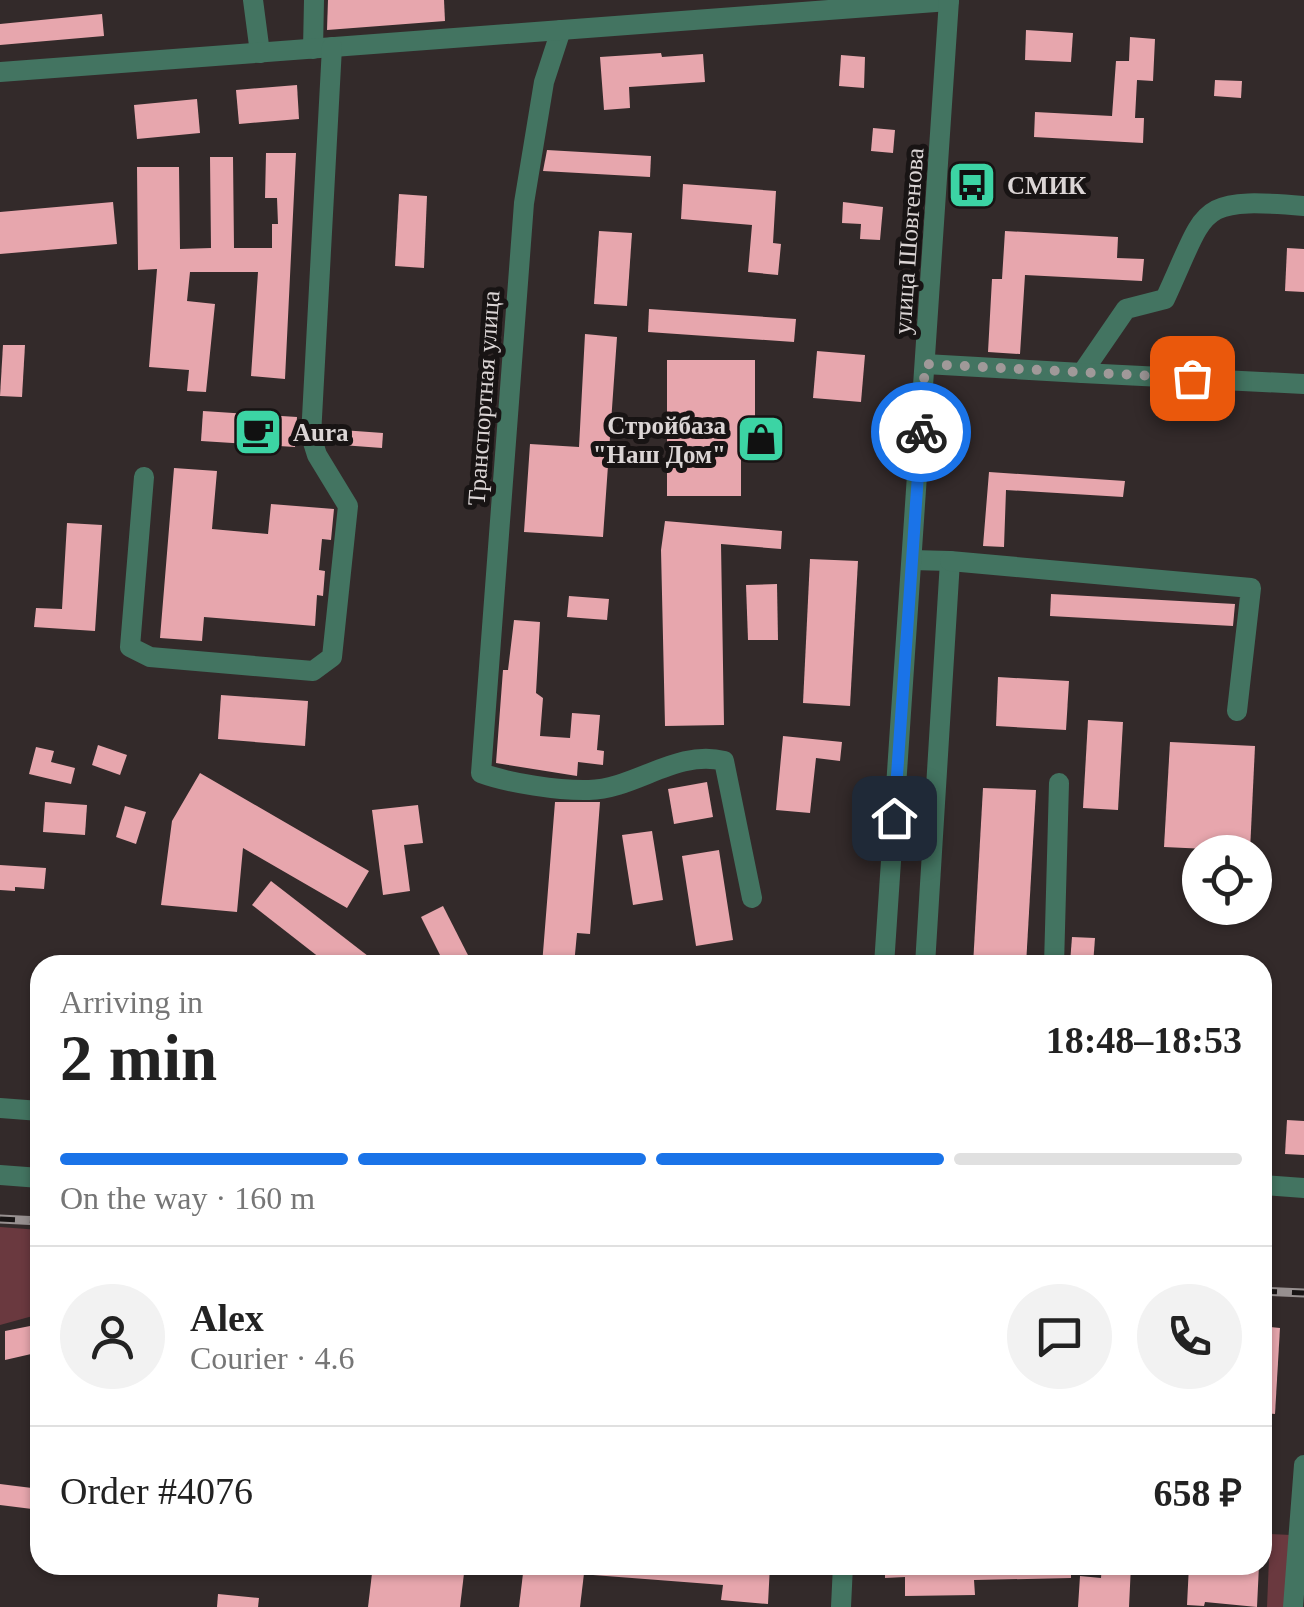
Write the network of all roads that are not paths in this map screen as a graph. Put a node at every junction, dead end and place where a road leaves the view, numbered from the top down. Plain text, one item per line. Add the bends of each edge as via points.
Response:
1 (253, 0) edge
2 (314, 0) edge
3 (949, 0) edge
4 (562, 30) junction
5 (323, 48) junction
6 (260, 52) junction
7 (0, 72) edge
8 (1304, 206) edge
9 (925, 364) junction
10 (1082, 373) junction
11 (1304, 384) edge
12 (144, 478) dead end
13 (912, 560) junction
14 (950, 562) junction
15 (1237, 710) dead end
16 (1059, 783) dead end
17 (752, 898) dead end
18 (885, 955) edge
19 (926, 955) edge
20 (1054, 955) edge
21 (0, 1108) edge
22 (30, 1110) edge
23 (0, 1175) edge
24 (30, 1177) edge
25 (1272, 1186) edge
26 (1304, 1188) edge
27 (1304, 1468) edge
28 (843, 1575) edge
29 (840, 1607) edge
30 (1294, 1607) edge

1 - 6 street
2 - 5 street
3 - 4 street
3 - 9 street, улица Шовгенова
4 - 5 street
4 - 17 street, Транспортная улица via 544,82 524,203 481,774 590,790 704,756 724,761
5 - 6 street
5 - 12 street via 311,436 348,506 332,657 312,671 150,656 130,647
6 - 7 street
8 - 10 street via 1251,202 1214,208 1197,226 1165,299 1126,310
9 - 10 street
9 - 13 street, улица Шовгенова
10 - 11 street
13 - 14 street
13 - 18 street, улица Шовгенова
14 - 15 street via 1251,588
14 - 19 street
16 - 20 street
21 - 22 street
23 - 24 street
25 - 26 street
27 - 30 street
28 - 29 street

